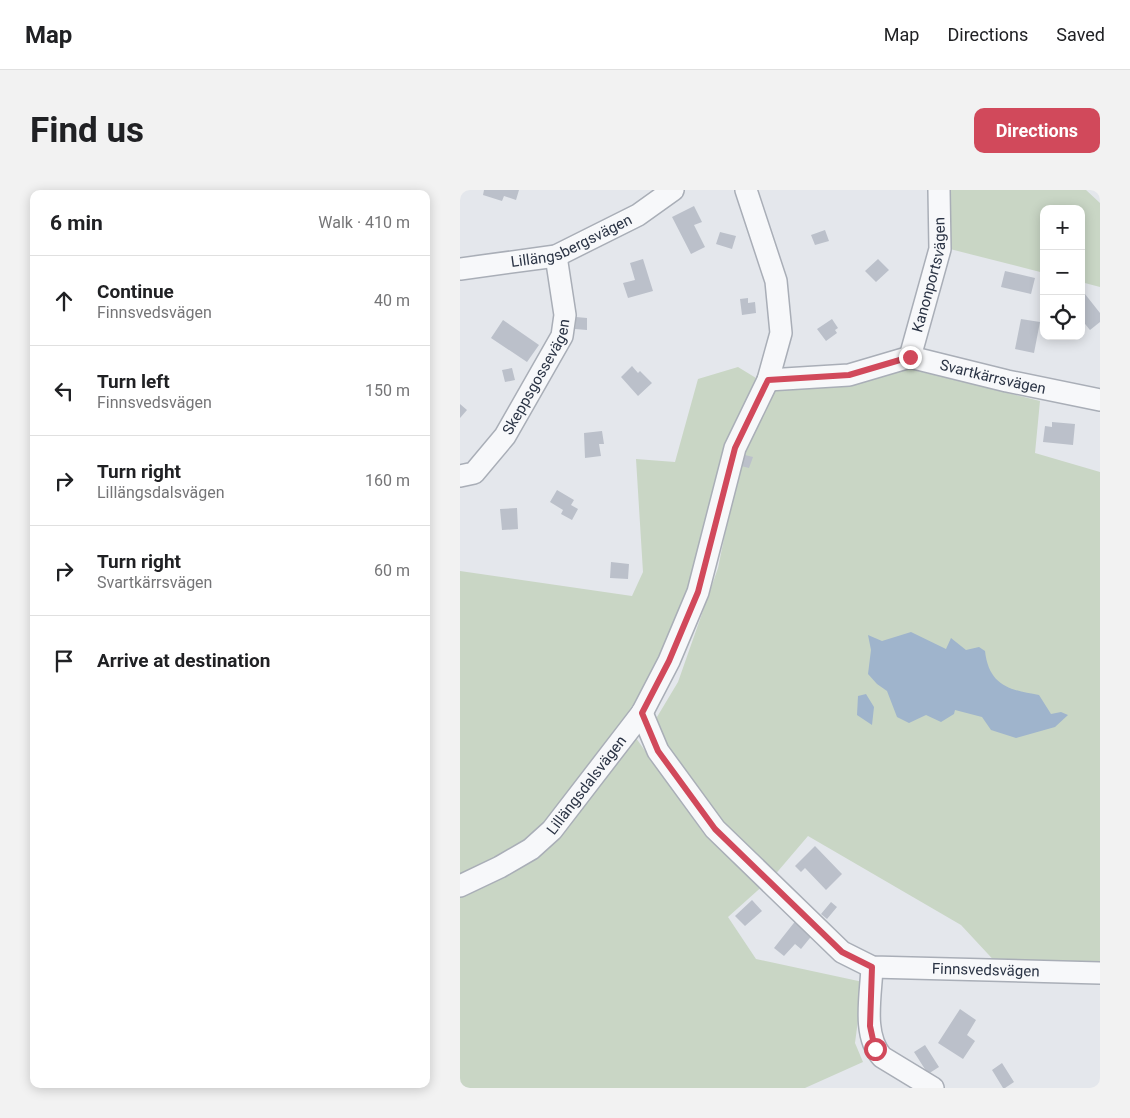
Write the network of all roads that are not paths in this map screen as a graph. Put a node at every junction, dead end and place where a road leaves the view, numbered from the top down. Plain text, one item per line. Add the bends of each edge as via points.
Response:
1 (673, 190) edge
2 (746, 190) edge
3 (939, 190) edge
4 (556, 256) junction
5 (460, 269) edge
6 (910, 357) junction
7 (768, 380) junction
8 (1100, 400) edge
9 (460, 476) edge
10 (642, 713) junction
11 (460, 886) edge
12 (872, 967) junction
13 (1100, 973) edge
14 (933, 1088) edge

1 - 4 street, Lillängsbergsvägen via 638,215
2 - 7 street, Lillängsdalsvägen via 776,281 781,333
3 - 6 street, Kanonportsvägen via 940,249
4 - 5 street, Lillängsbergsvägen
4 - 9 street, Skeppsgossevägen via 565,315 562,336 506,436 474,473
6 - 7 street via 849,375
6 - 8 street, Svartkärrsvägen
7 - 10 street, Lillängsdalsvägen via 735,448 698,592 669,661
10 - 11 street, Lillängsdalsvägen via 552,830 531,849
10 - 12 street, Finnsvedsvägen via 658,751 715,829 842,952
12 - 13 street, Finnsvedsvägen
12 - 14 street via 870,1026 875,1049

